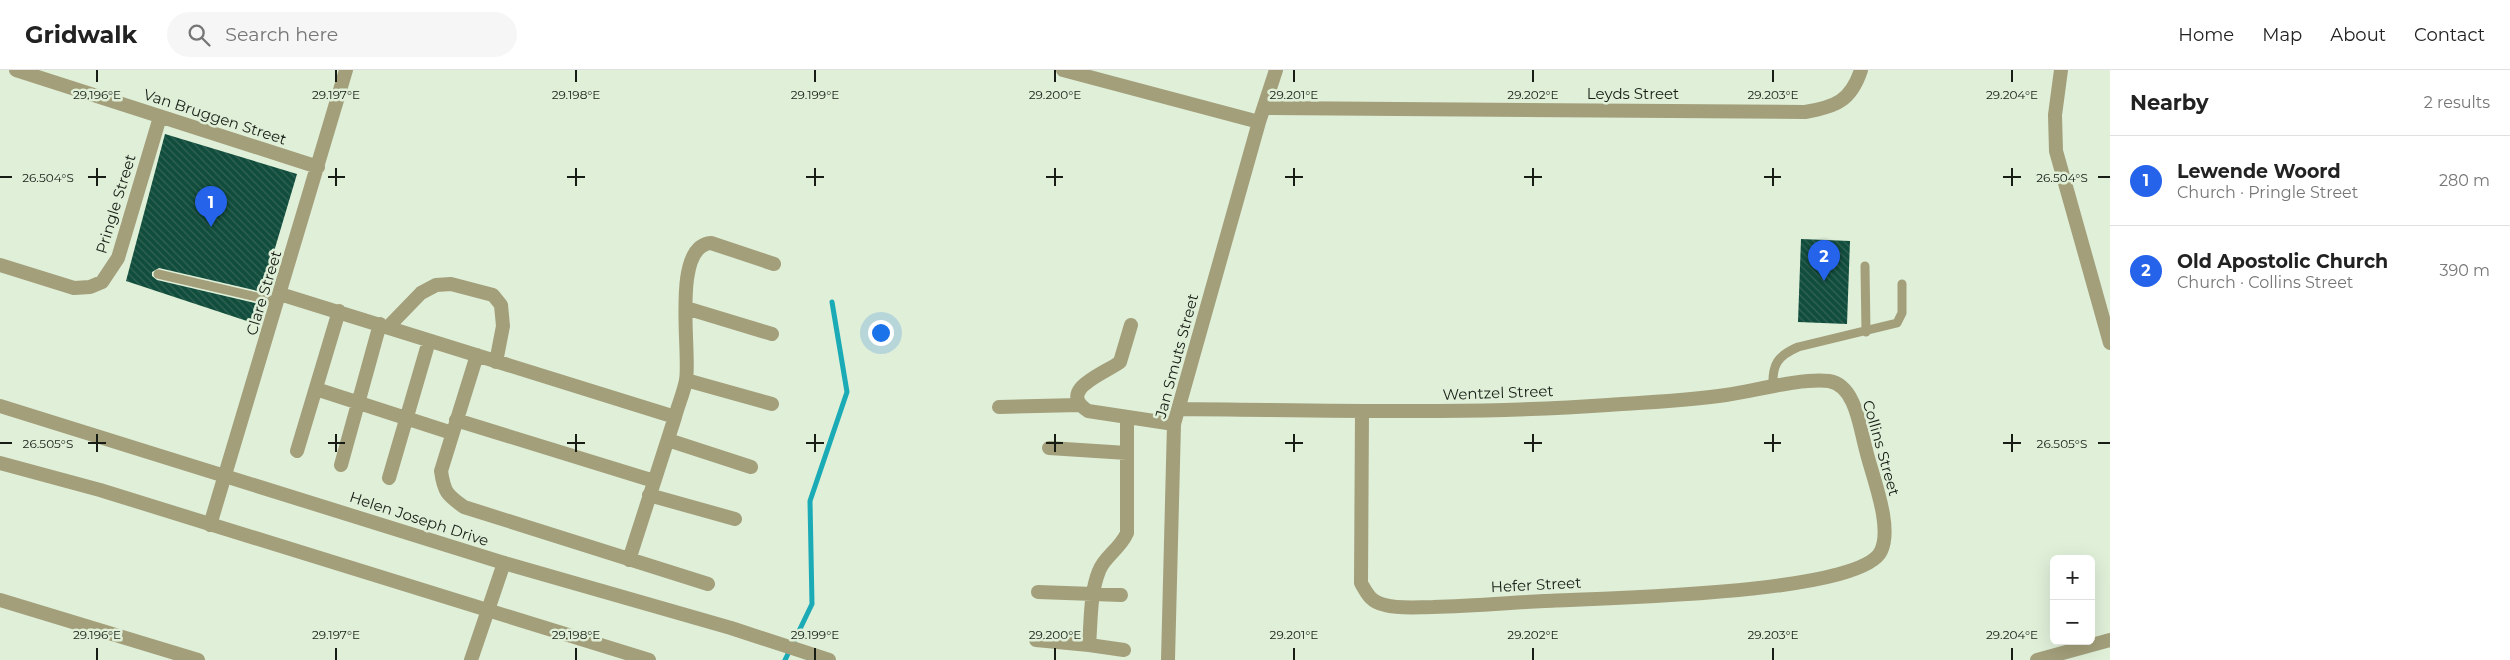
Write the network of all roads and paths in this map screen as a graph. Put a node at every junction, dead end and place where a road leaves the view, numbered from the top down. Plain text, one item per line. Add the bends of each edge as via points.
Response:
1 (16, 70) edge
2 (346, 70) edge
3 (1063, 70) edge
4 (1276, 70) edge
5 (1861, 70) edge
6 (2062, 70) edge
7 (1264, 108) junction
8 (160, 117) junction
9 (1259, 122) junction
10 (318, 167) junction
11 (774, 264) dead end
12 (0, 265) edge
13 (1865, 266) dead end
14 (158, 274) dead end
15 (1902, 284) dead end
16 (279, 298) junction
17 (686, 308) junction
18 (339, 311) junction
19 (385, 325) junction
20 (1131, 325) dead end
21 (1866, 332) junction
22 (772, 334) dead end
23 (429, 340) junction
24 (2110, 343) edge
25 (476, 356) junction
26 (496, 362) junction
27 (686, 380) junction
28 (1817, 382) joint
29 (1772, 387) junction
30 (316, 390) junction
31 (357, 403) junction
32 (772, 404) dead end
33 (1079, 405) junction
34 (0, 406) edge
35 (999, 407) dead end
36 (1178, 409) junction
37 (1362, 411) junction
38 (675, 417) junction
39 (1126, 417) junction
40 (405, 418) junction
41 (1174, 424) junction
42 (454, 427) junction
43 (668, 440) junction
44 (1049, 448) dead end
45 (297, 451) dead end
46 (1127, 452) junction
47 (0, 463) edge
48 (341, 464) dead end
49 (751, 467) dead end
50 (226, 475) junction
51 (389, 478) dead end
52 (654, 481) junction
53 (649, 495) junction
54 (734, 519) dead end
55 (210, 525) junction
56 (1883, 547) joint
57 (629, 560) junction
58 (504, 563) junction
59 (708, 584) dead end
60 (1038, 592) dead end
61 (1094, 593) junction
62 (1121, 595) dead end
63 (0, 600) edge
64 (487, 610) junction
65 (1036, 640) dead end
66 (2110, 640) edge
67 (1089, 645) junction
68 (1124, 650) dead end
69 (198, 660) edge
70 (471, 660) edge
71 (649, 660) edge
72 (829, 660) edge
73 (1168, 660) edge
74 (2037, 660) edge

1 - 8 street, Van Bruggen Street
2 - 10 street, Clare Street
3 - 9 street
4 - 7 street, Jan Smuts Street
5 - 7 street, Leyds Street via 1847,96 1829,108 1805,112
6 - 24 street via 2055,116 2056,151
7 - 9 street, Jan Smuts Street
8 - 10 street, Van Bruggen Street
8 - 12 street, Pringle Street via 118,258 102,282 74,288
9 - 36 street, Jan Smuts Street
10 - 16 street, Clare Street
11 - 17 street via 724,245 704,243 693,255 688,270
13 - 21 lane
14 - 16 lane
15 - 21 lane via 1902,313 1898,323
16 - 18 street
16 - 50 street, Clare Street
17 - 22 street
17 - 27 street
18 - 19 street
18 - 30 street
19 - 23 street
19 - 26 street via 421,293 436,285 451,284 492,295 501,305 503,326
19 - 31 street
20 - 33 street via 1120,362 1084,384 1076,400
21 - 29 lane via 1784,352 1774,366
23 - 25 street
23 - 40 street
25 - 26 street
25 - 42 street
26 - 38 street
27 - 32 street
27 - 38 street
28 - 29 street, Wentzel Street
28 - 56 street, Collins Street via 1839,384 1847,392 1857,416 1884,521
29 - 37 street, Wentzel Street via 1724,396 1604,405 1460,412
30 - 31 street
30 - 45 street
31 - 40 street
31 - 48 street
33 - 35 street
33 - 39 street via 1088,411
34 - 50 street, Helen Joseph Drive
36 - 37 street, Wentzel Street
36 - 41 street, Jan Smuts Street
37 - 56 street, Hefer Street via 1361,583 1368,598 1384,605 1450,606 1754,590 1809,582 1865,565 1878,557
38 - 43 street
39 - 41 street
39 - 46 street
40 - 42 street
40 - 51 street
41 - 73 street, Jan Smuts Street
42 - 52 street
42 - 57 street via 441,471 443,489 464,507
43 - 49 street
43 - 52 street
44 - 46 street
46 - 61 street via 1127,533 1099,570
47 - 55 street
50 - 55 street, Clare Street
50 - 58 street, Helen Joseph Drive
52 - 53 street
53 - 54 street
53 - 57 street
55 - 64 street
57 - 59 street
58 - 64 street
58 - 72 street, Helen Joseph Drive via 731,628
60 - 61 street
61 - 62 street
61 - 67 street
63 - 69 street
64 - 70 street
64 - 71 street
65 - 67 street
66 - 74 street
67 - 68 street

